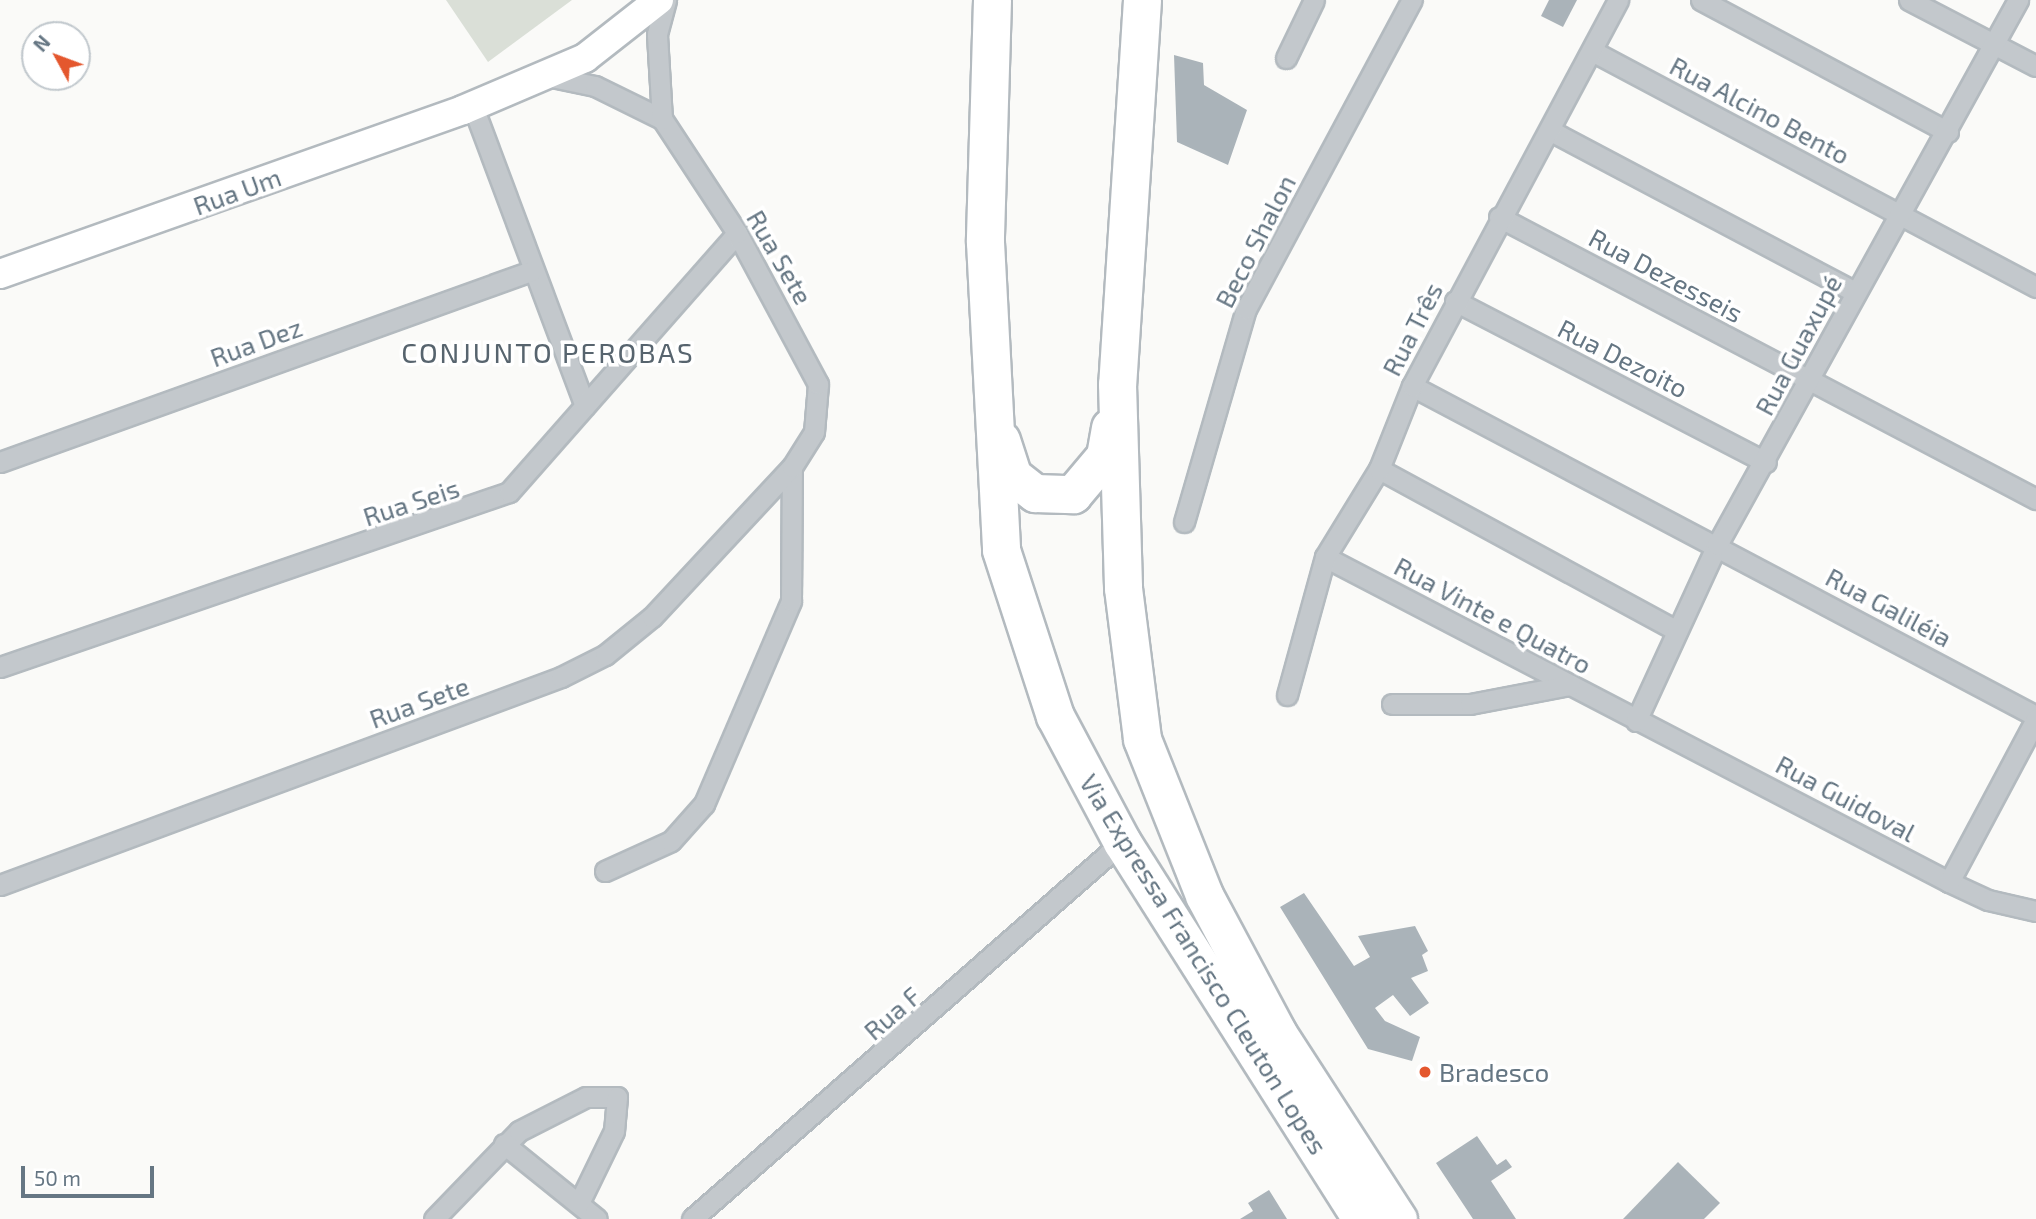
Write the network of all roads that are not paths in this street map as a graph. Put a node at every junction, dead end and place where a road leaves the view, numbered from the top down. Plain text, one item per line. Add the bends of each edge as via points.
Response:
1 (659, 0) edge
2 (666, 0) edge
3 (992, 0) edge
4 (1142, 0) edge
5 (1314, 0) edge
6 (1411, 0) edge
7 (1618, 0) edge
8 (1700, 0) edge
9 (1909, 0) edge
10 (2018, 0) edge
11 (1994, 44) junction
12 (1594, 52) junction
13 (1286, 58) dead end
14 (2036, 66) edge
15 (541, 75) junction
16 (472, 104) junction
17 (662, 119) junction
18 (1551, 131) junction
19 (1948, 132) junction
20 (1901, 213) junction
21 (1499, 217) junction
22 (737, 233) junction
23 (0, 265) edge
24 (531, 271) junction
25 (0, 274) edge
26 (2036, 287) edge
27 (1855, 292) junction
28 (1455, 301) junction
29 (1808, 380) junction
30 (1117, 384) junction
31 (1412, 386) junction
32 (585, 406) junction
33 (994, 419) junction
34 (0, 462) edge
35 (1766, 462) junction
36 (792, 467) junction
37 (1379, 469) junction
38 (2036, 499) edge
39 (1184, 522) dead end
40 (1717, 545) junction
41 (1325, 557) junction
42 (1676, 631) junction
43 (0, 667) edge
44 (1570, 685) junction
45 (1287, 695) dead end
46 (1392, 704) dead end
47 (2036, 717) edge
48 (1636, 721) junction
49 (1122, 842) junction
50 (605, 871) dead end
51 (1948, 882) junction
52 (0, 885) edge
53 (2036, 911) edge
54 (505, 1144) junction
55 (579, 1203) junction
56 (434, 1219) edge
57 (597, 1219) edge
58 (692, 1219) edge
59 (1361, 1219) edge
60 (1398, 1219) edge

1 - 15 street, Rua Um via 613,41
2 - 17 street, Rua Sete via 657,34
3 - 33 highway, Via Expressa Francisco Cleuton Lopes via 985,242
4 - 30 highway, Via Expressa Francisco Cleuton Lopes
5 - 13 street
6 - 39 street, Beco Shalon via 1246,309
7 - 12 street, Rua Três
8 - 19 street
9 - 11 street
10 - 11 street, Rua Guaxupé
11 - 14 street
11 - 19 street, Rua Guaxupé
12 - 18 street, Rua Três
12 - 20 street, Rua Alcino Bento
15 - 16 street, Rua Um
15 - 17 street via 595,86
16 - 23 street, Rua Um via 461,100
16 - 24 street
16 - 25 street, Rua Um
17 - 22 street, Rua Sete
18 - 21 street, Rua Três
18 - 27 street
19 - 20 street, Rua Guaxupé
20 - 26 street, Rua Alcino Bento
20 - 27 street, Rua Guaxupé
21 - 28 street, Rua Três
21 - 29 street, Rua Dezesseis
22 - 32 street, Rua Seis
22 - 36 street, Rua Sete via 818,384 822,400 814,432
24 - 32 street
24 - 34 street, Rua Dez
27 - 29 street, Rua Guaxupé
28 - 31 street, Rua Três
28 - 35 street, Rua Dezoito
29 - 35 street, Rua Guaxupé
29 - 38 street, Rua Dezesseis
30 - 33 highway via 1105,456 1073,494 1035,493 1013,476
30 - 60 highway, Via Expressa Francisco Cleuton Lopes via 1123,588 1142,739 1155,778 1182,853 1277,1032
31 - 37 street, Rua Três
31 - 40 street, Rua Galiléia
32 - 43 street, Rua Seis via 509,492 474,509
33 - 49 highway, Via Expressa Francisco Cleuton Lopes via 1001,550 1055,716
35 - 40 street, Rua Guaxupé
36 - 50 street via 791,601 704,804 671,841
36 - 52 street, Rua Sete via 652,617 604,655 548,682
37 - 41 street, Rua Três
37 - 42 street
40 - 42 street, Rua Guaxupé
40 - 47 street, Rua Galiléia
41 - 44 street, Rua Vinte e Quatro
41 - 45 street, Rua Três
42 - 48 street, Rua Guaxupé
44 - 46 street via 1470,704
44 - 48 street, Rua Vinte e Quatro
47 - 51 street
48 - 51 street, Rua Guidoval
49 - 58 street, Rua F
49 - 59 highway, Via Expressa Francisco Cleuton Lopes
51 - 53 street, Rua Guidoval via 1988,900
54 - 55 street
54 - 55 street via 586,1097 617,1097 614,1131
54 - 56 street
55 - 57 street

